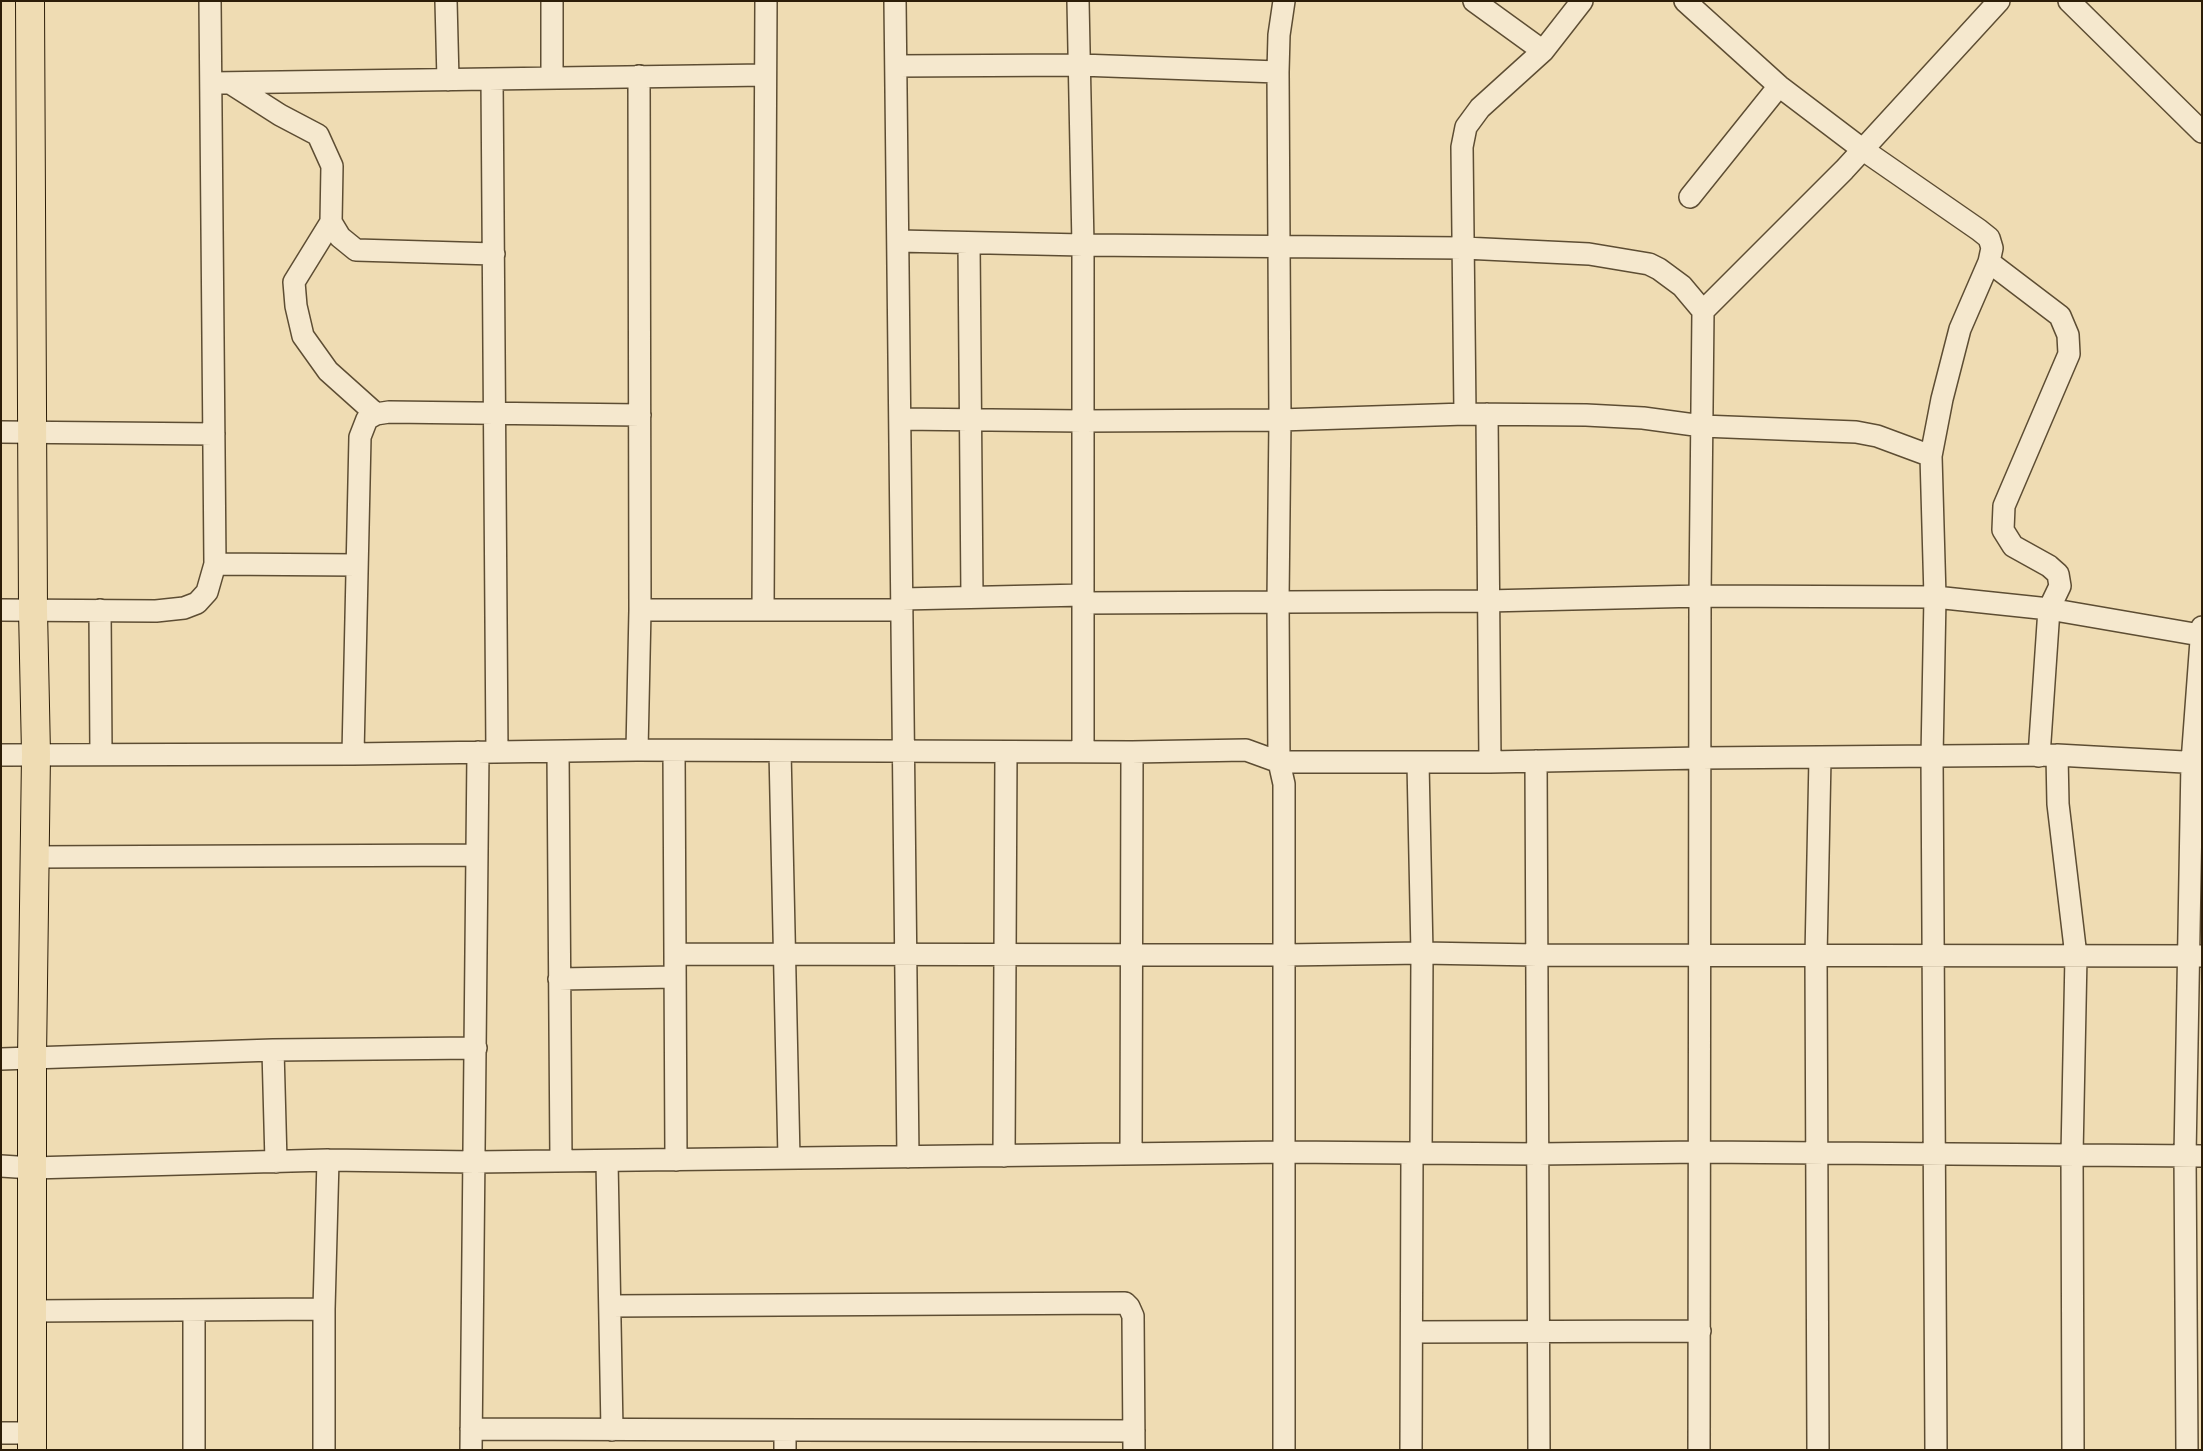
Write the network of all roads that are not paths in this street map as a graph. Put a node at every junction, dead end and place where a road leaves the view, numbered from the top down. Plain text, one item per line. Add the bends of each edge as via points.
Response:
1 (30, 1) edge
2 (210, 1) edge
3 (446, 1) edge
4 (552, 1) edge
5 (766, 1) edge
6 (895, 1) edge
7 (1078, 1) edge
8 (1284, 1) edge
9 (1474, 1) edge
10 (1582, 1) edge
11 (1685, 1) edge
12 (1999, 1) edge
13 (2069, 1) edge
14 (1542, 51) junction
15 (896, 66) junction
16 (1080, 66) junction
17 (1278, 72) junction
18 (765, 75) junction
19 (639, 76) junction
20 (552, 78) junction
21 (492, 79) junction
22 (448, 80) junction
23 (221, 83) junction
24 (1779, 86) junction
25 (2202, 132) edge
26 (1862, 149) junction
27 (1690, 197) dead end
28 (331, 222) junction
29 (898, 241) junction
30 (969, 243) junction
31 (1083, 245) junction
32 (1279, 247) junction
33 (1464, 248) junction
34 (494, 254) junction
35 (1989, 262) junction
36 (1703, 311) junction
37 (496, 413) junction
38 (376, 414) junction
39 (1465, 414) junction
40 (1487, 414) junction
41 (640, 415) junction
42 (900, 419) junction
43 (1280, 420) junction
44 (970, 421) junction
45 (1082, 421) junction
46 (1702, 426) junction
47 (1, 432) edge
48 (33, 432) junction
49 (214, 434) junction
50 (1932, 456) junction
51 (215, 564) junction
52 (357, 565) junction
53 (1700, 596) junction
54 (972, 597) junction
55 (1935, 597) junction
56 (1083, 599) junction
57 (1278, 601) junction
58 (1488, 601) junction
59 (902, 604) junction
60 (2049, 609) junction
61 (1, 610) edge
62 (33, 610) junction
63 (100, 610) junction
64 (640, 610) junction
65 (763, 610) junction
66 (2201, 631) edge
67 (638, 750) junction
68 (674, 751) junction
69 (780, 751) junction
70 (903, 751) junction
71 (488, 752) junction
72 (558, 752) junction
73 (1006, 752) junction
74 (1083, 752) junction
75 (1132, 752) junction
76 (36, 754) junction
77 (101, 754) junction
78 (353, 754) junction
79 (1, 755) edge
80 (2048, 756) junction
81 (1932, 757) junction
82 (1701, 758) junction
83 (1820, 758) junction
84 (1536, 761) junction
85 (1279, 762) junction
86 (1490, 762) junction
87 (2197, 762) edge
88 (1418, 763) junction
89 (477, 855) junction
90 (35, 857) junction
91 (1422, 953) junction
92 (675, 954) junction
93 (784, 954) junction
94 (906, 954) junction
95 (1005, 955) junction
96 (1132, 955) junction
97 (1285, 955) junction
98 (1537, 955) junction
99 (1701, 956) junction
100 (1816, 956) junction
101 (1933, 956) junction
102 (2076, 956) junction
103 (2195, 956) edge
104 (675, 977) junction
105 (560, 979) junction
106 (476, 1048) junction
107 (273, 1050) junction
108 (1, 1059) edge
109 (32, 1059) junction
110 (1284, 1152) junction
111 (1700, 1152) junction
112 (1416, 1153) junction
113 (1131, 1154) junction
114 (1538, 1154) junction
115 (1817, 1154) junction
116 (1934, 1155) junction
117 (2072, 1155) junction
118 (1004, 1156) junction
119 (2194, 1156) edge
120 (908, 1157) junction
121 (789, 1158) junction
122 (328, 1160) junction
123 (676, 1160) junction
124 (561, 1161) junction
125 (607, 1161) junction
126 (276, 1162) junction
127 (475, 1162) junction
128 (1, 1166) edge
129 (32, 1168) junction
130 (2194, 1272) edge
131 (610, 1306) junction
132 (324, 1309) junction
133 (32, 1311) junction
134 (194, 1311) junction
135 (1538, 1331) junction
136 (1700, 1331) junction
137 (1412, 1332) junction
138 (2195, 1398) edge
139 (471, 1429) junction
140 (612, 1430) junction
141 (1, 1433) edge
142 (785, 1440) edge
143 (1134, 1440) edge
144 (32, 1442) edge
145 (194, 1450) edge
146 (324, 1450) edge
147 (471, 1450) edge
148 (1284, 1450) edge
149 (1411, 1450) edge
150 (1539, 1450) edge
151 (1700, 1450) edge
152 (1818, 1450) edge
153 (1936, 1450) edge
154 (2073, 1450) edge
155 (2187, 1450) edge

1 - 48 highway
2 - 23 street
3 - 22 street
4 - 20 street
5 - 18 street
6 - 15 street
7 - 16 street
8 - 17 street
9 - 14 street
10 - 14 street
11 - 24 street
12 - 26 street
13 - 25 street
14 - 33 street via 1480,108 1466,127 1462,147
15 - 16 street
15 - 29 street
16 - 17 street
16 - 31 street
17 - 32 street
18 - 19 street
18 - 65 street
19 - 20 street
19 - 41 street
20 - 21 street
21 - 22 street
21 - 34 street
22 - 23 street
23 - 28 street via 318,135 332,166
23 - 49 street
24 - 26 street
24 - 27 street
26 - 35 street via 1989,238 1992,248
26 - 36 street
28 - 34 street via 340,236 356,250
28 - 38 street via 294,282 303,336 328,371
29 - 30 street
29 - 42 street
30 - 31 street
30 - 44 street
31 - 32 street
31 - 45 street
32 - 33 street
32 - 43 street
33 - 36 street via 1589,254 1648,264 1682,286
33 - 39 street
34 - 37 street
35 - 50 street via 1960,329 1942,399
35 - 60 street via 2060,316 2068,335 2069,354 2004,506 2003,530 2013,546 2058,574 2060,586
36 - 46 street
37 - 38 street
37 - 41 street
37 - 71 street
38 - 52 street via 367,419 360,437
39 - 40 street
39 - 43 street
40 - 46 street via 1643,418
40 - 58 street
41 - 64 street
42 - 44 street
42 - 59 street
43 - 45 street
43 - 57 street
44 - 45 street
44 - 54 street
45 - 56 street
46 - 50 street via 1856,432 1877,436
46 - 53 street
47 - 48 street
48 - 49 street
48 - 62 highway
49 - 51 street
50 - 55 street
51 - 52 street
51 - 63 street via 207,592 197,603 156,611
52 - 78 street
53 - 55 street
53 - 58 street
53 - 82 street
54 - 56 street
54 - 59 street
55 - 60 street
55 - 81 street
56 - 57 street
56 - 74 street
57 - 58 street
57 - 85 street
58 - 86 street
59 - 65 street
59 - 70 street
60 - 66 street
60 - 80 street
61 - 62 street
62 - 63 street
62 - 76 highway
63 - 77 street
64 - 65 street
64 - 67 street
66 - 87 street
67 - 68 street
67 - 72 street
68 - 69 street
68 - 92 street
69 - 70 street
69 - 93 street
70 - 73 street
70 - 94 street
71 - 72 street
71 - 78 street
71 - 89 street
72 - 105 street
73 - 74 street
73 - 95 street
74 - 75 street
75 - 85 street via 1246,750
75 - 96 street
76 - 77 street
76 - 79 street
76 - 90 highway
77 - 78 street
80 - 81 street
80 - 87 street
80 - 102 street via 2058,804
81 - 83 street
81 - 101 street
82 - 83 street
82 - 84 street
82 - 99 street
83 - 100 street
84 - 86 street
84 - 98 street
85 - 88 street
85 - 97 street via 1284,784
86 - 88 street
87 - 103 street
88 - 91 street
89 - 90 street
89 - 106 street
90 - 109 highway
91 - 97 street
91 - 98 street
91 - 112 street
92 - 93 street
92 - 104 street
93 - 94 street
93 - 121 street
94 - 95 street
94 - 120 street
95 - 96 street
95 - 118 street
96 - 97 street
96 - 113 street
97 - 110 street
98 - 99 street
98 - 114 street
99 - 100 street
99 - 111 street
100 - 101 street
100 - 115 street
101 - 102 street
101 - 116 street
102 - 103 street
102 - 117 street
103 - 119 street
104 - 105 street
104 - 123 street
105 - 124 street
106 - 107 street
106 - 127 street
107 - 109 street
107 - 126 street
108 - 109 street
109 - 129 highway
110 - 112 street
110 - 113 street
110 - 148 street
111 - 114 street
111 - 115 street
111 - 136 street
112 - 114 street
112 - 137 street
113 - 118 street
114 - 135 street
115 - 116 street
115 - 152 street
116 - 117 street
116 - 153 street
117 - 119 street
117 - 154 street
118 - 120 street
119 - 130 street
120 - 121 street
121 - 123 street
122 - 126 street
122 - 127 street
122 - 132 street
123 - 125 street
124 - 125 street
124 - 127 street
125 - 131 street
126 - 129 street
127 - 139 street
128 - 129 street
129 - 133 highway
130 - 138 street
131 - 140 street
131 - 143 street via 1125,1303 1133,1316
132 - 134 street
132 - 146 street
133 - 134 street
133 - 144 highway
134 - 145 street
135 - 136 street
135 - 137 street
135 - 150 street
136 - 151 street
137 - 149 street
138 - 155 street
139 - 140 street
139 - 147 street
140 - 142 street
141 - 144 street
142 - 143 street

